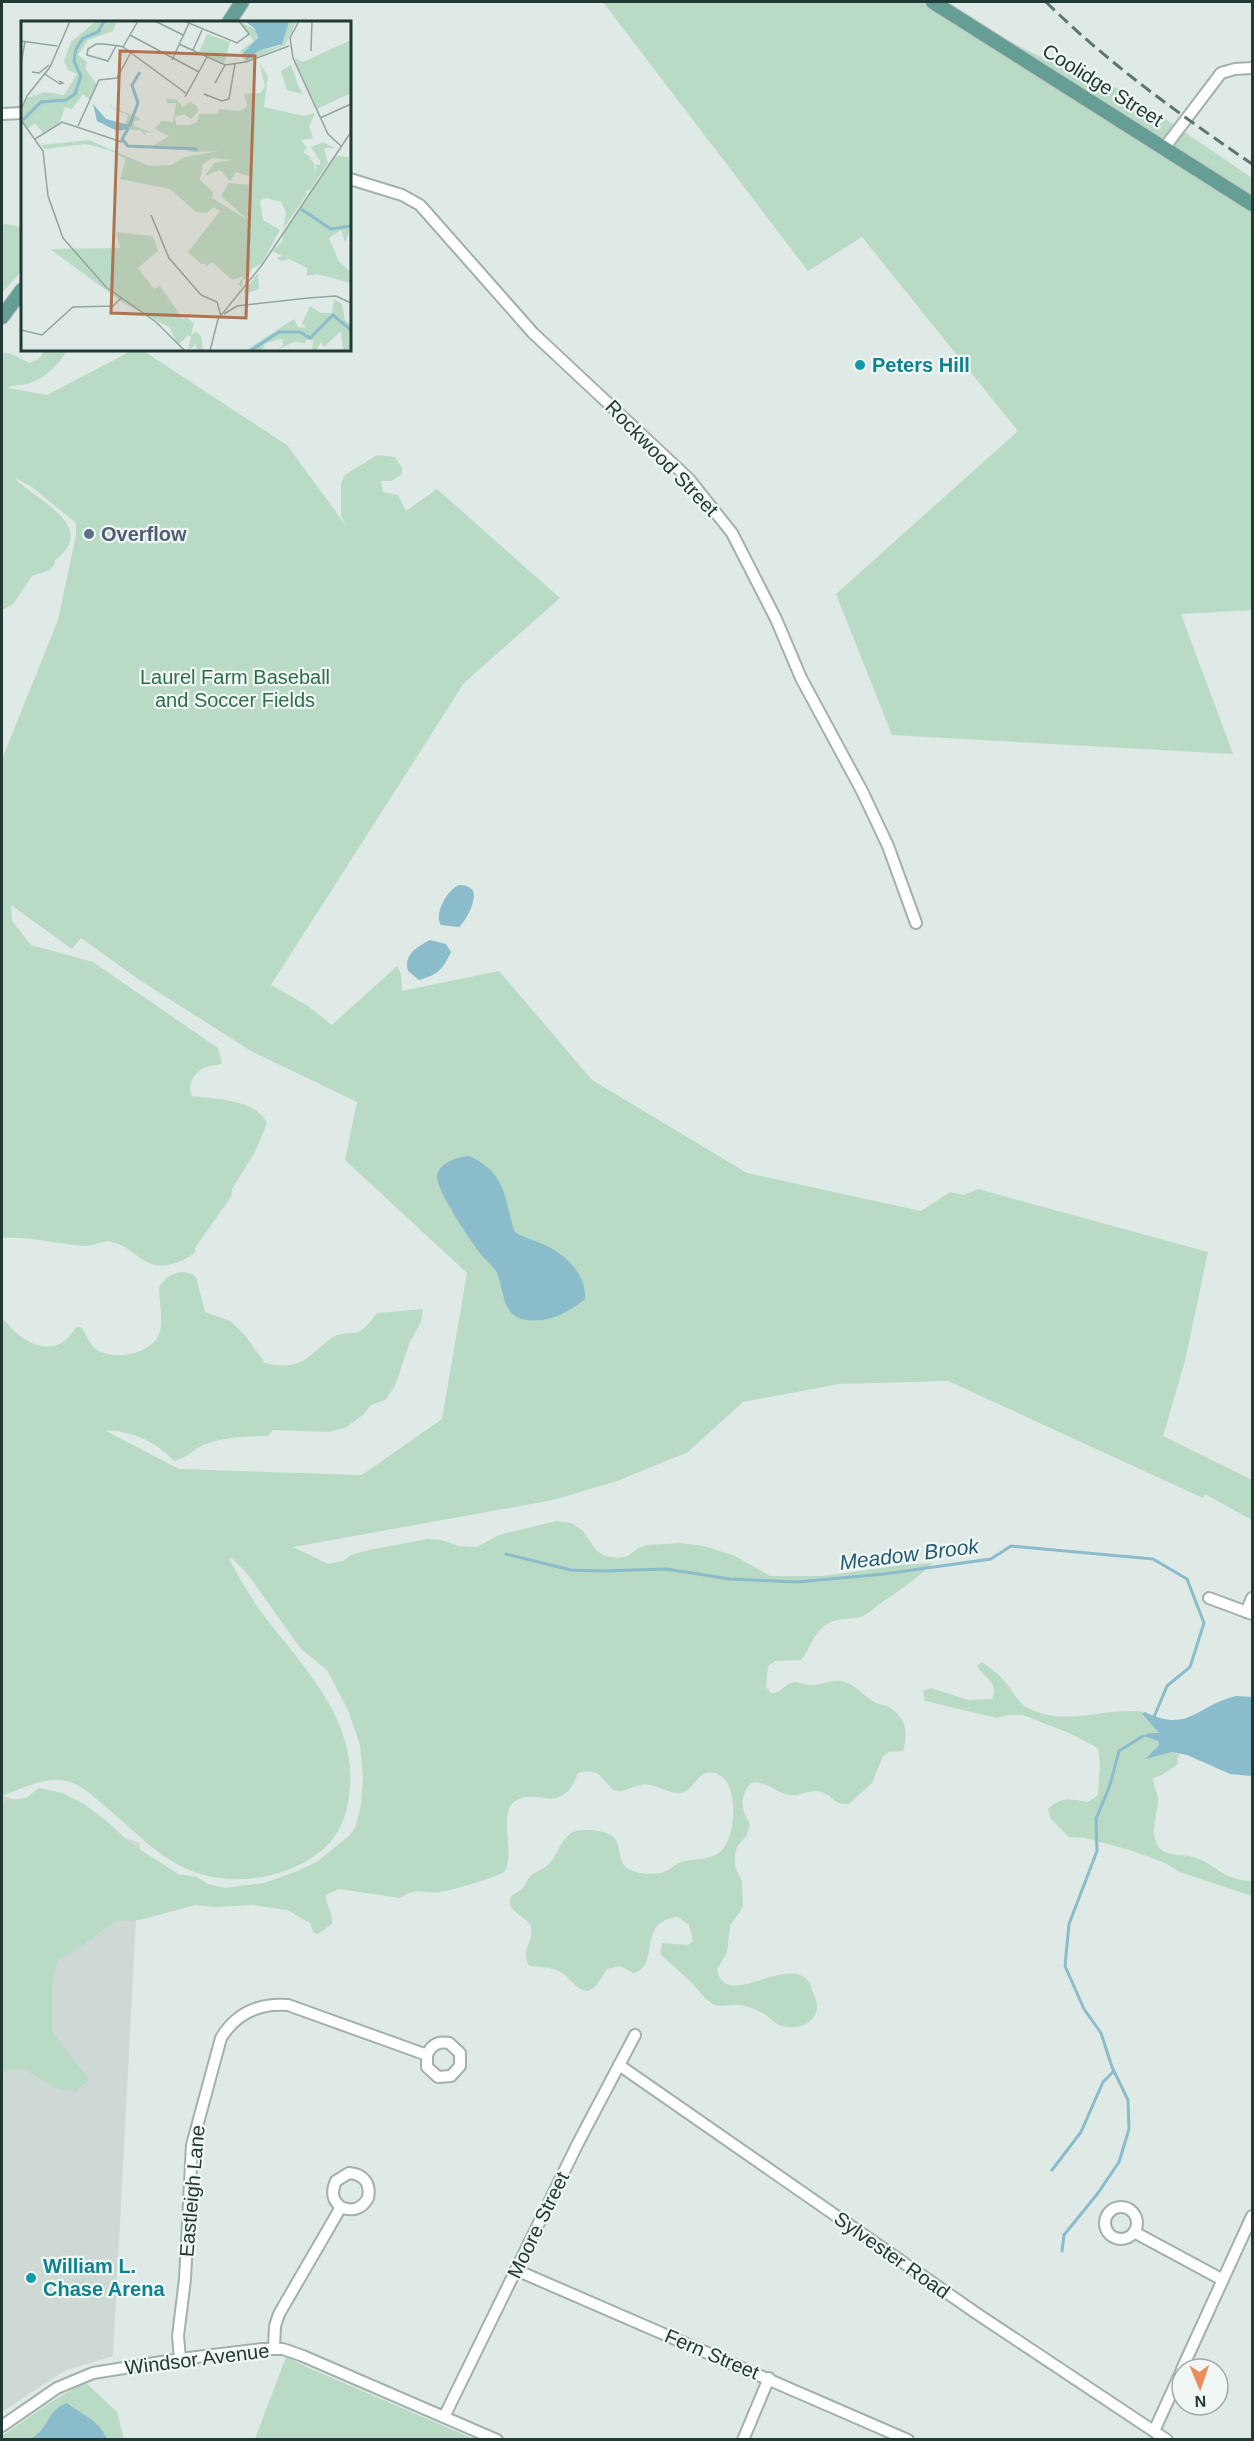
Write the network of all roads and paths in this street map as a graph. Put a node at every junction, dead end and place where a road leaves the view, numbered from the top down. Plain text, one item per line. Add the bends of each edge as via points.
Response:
1 (242, 2) edge
2 (933, 2) edge
3 (234, 20) edge
4 (1252, 68) edge
5 (21, 113) edge
6 (2, 114) edge
7 (1166, 147) junction
8 (351, 179) edge
9 (1252, 204) edge
10 (21, 291) edge
11 (2, 317) edge
12 (916, 923) dead end
13 (1209, 1598) dead end
14 (1252, 1598) edge
15 (1249, 1613) edge
16 (635, 2035) dead end
17 (426, 2055) dead end
18 (620, 2065) junction
19 (341, 2207) dead end
20 (1252, 2216) edge
21 (1134, 2232) dead end
22 (516, 2270) junction
23 (1223, 2280) junction
24 (274, 2348) junction
25 (1188, 2357) edge
26 (180, 2359) junction
27 (769, 2378) junction
28 (1170, 2396) edge
29 (444, 2417) junction
30 (2, 2426) edge
31 (1154, 2431) junction
32 (497, 2439) edge
33 (742, 2439) edge
34 (908, 2439) edge
35 (1167, 2439) edge

1 - 3 main road
2 - 7 main road, Coolidge Street
4 - 7 street via 1221,74
5 - 6 street
7 - 9 main road, Coolidge Street
8 - 12 street, Rockwood Street via 402,195 420,205 533,333 633,424 704,496 734,537 801,678 862,791 888,846
10 - 11 main road
13 - 15 street
14 - 15 street
16 - 18 street, Moore Street
17 - 26 street, Eastleigh Lane via 288,2005 255,2008 228,2026 221,2038 192,2145 178,2336
18 - 22 street, Moore Street
18 - 31 street, Sylvester Road via 982,2318
19 - 24 street via 279,2314
20 - 23 street
21 - 23 street
22 - 27 street, Fern Street
22 - 29 street, Moore Street
23 - 25 street
24 - 26 street, Windsor Avenue
24 - 29 street, Windsor Avenue via 293,2352
26 - 30 street, Windsor Avenue via 81,2377 57,2388
27 - 33 street
27 - 34 street, Fern Street
28 - 31 street
29 - 32 street, Windsor Avenue
31 - 35 street, Sylvester Road

